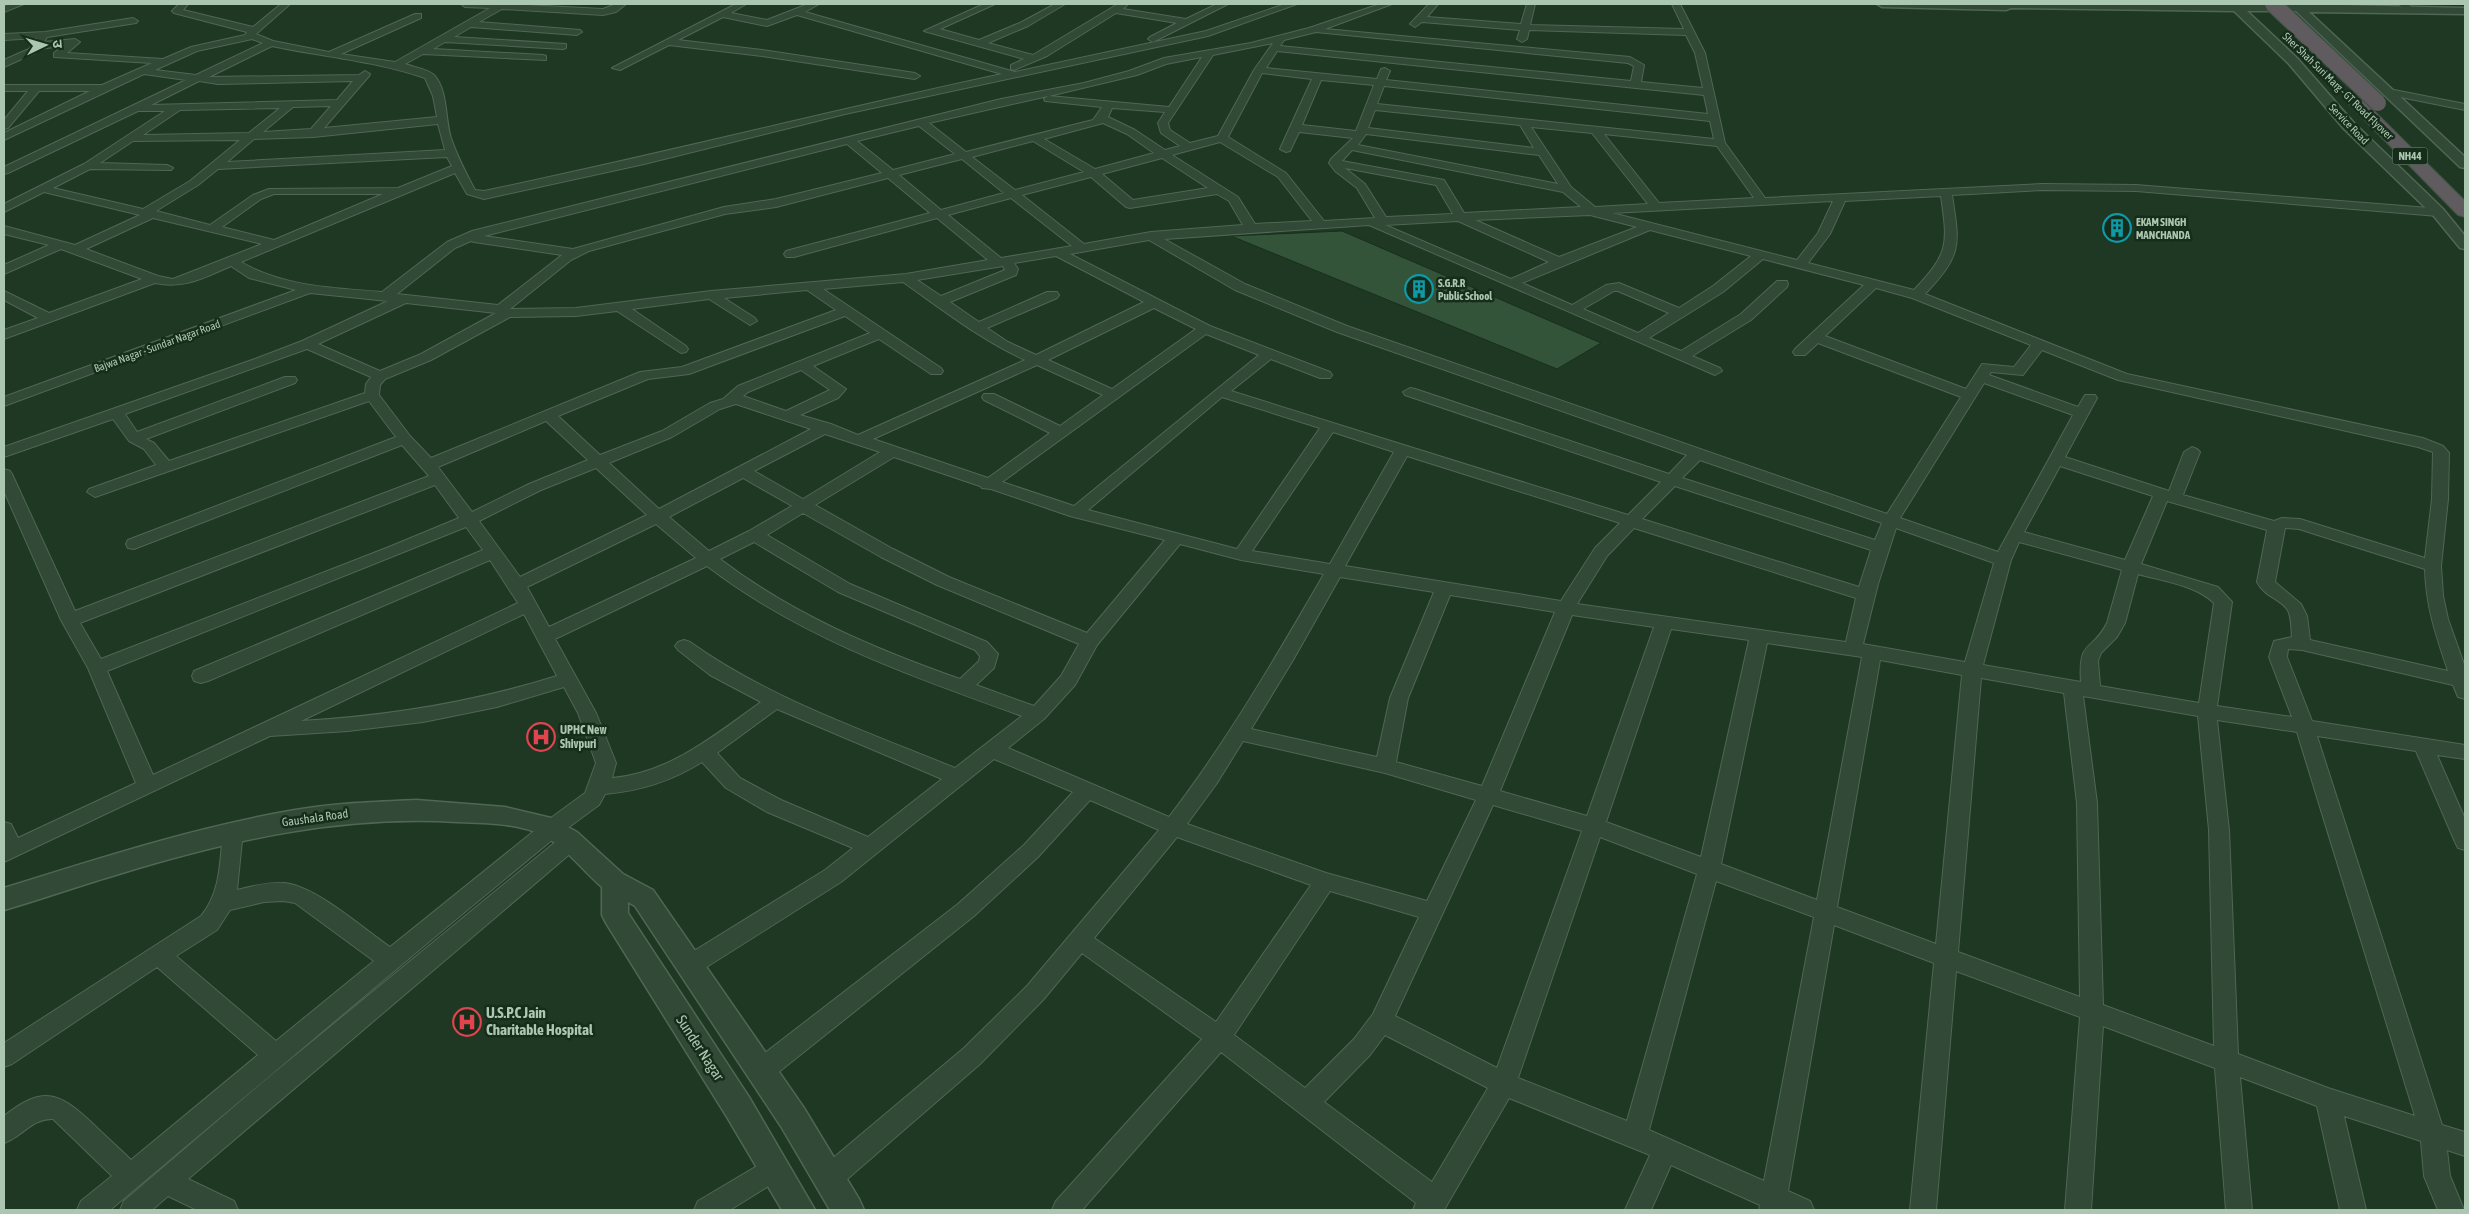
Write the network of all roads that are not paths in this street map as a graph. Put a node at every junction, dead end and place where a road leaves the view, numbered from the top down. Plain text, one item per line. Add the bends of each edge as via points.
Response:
1 (20, 4) edge
2 (184, 4) edge
3 (286, 4) edge
4 (465, 4) edge
5 (622, 4) edge
6 (742, 4) edge
7 (815, 4) edge
8 (991, 4) edge
9 (1061, 4) edge
10 (1124, 4) edge
11 (1222, 4) edge
12 (1293, 4) edge
13 (1388, 4) edge
14 (1434, 4) edge
15 (1531, 4) edge
16 (1676, 4) edge
17 (1882, 4) edge
18 (1992, 4) edge
19 (2018, 4) edge
20 (2273, 4) edge
21 (501, 5) edge
22 (2079, 5) edge
23 (2295, 5) edge
24 (2347, 5) edge
25 (2241, 7) edge
26 (2405, 7) edge
27 (4, 9) edge
28 (1115, 10) junction
29 (2464, 11) edge
30 (794, 12) junction
31 (721, 14) junction
32 (418, 16) dead end
33 (1419, 19) junction
34 (133, 21) dead end
35 (1185, 22) junction
36 (469, 24) junction
37 (1525, 28) junction
38 (932, 30) junction
39 (1312, 30) junction
40 (577, 32) dead end
41 (1691, 32) junction
42 (251, 34) junction
43 (45, 35) junction
44 (4, 38) edge
45 (445, 39) junction
46 (1401, 39) junction
47 (667, 42) junction
48 (905, 42) junction
49 (271, 43) junction
50 (980, 43) junction
51 (1278, 43) junction
52 (37, 46) junction
53 (563, 46) dead end
54 (1135, 48) junction
55 (422, 51) junction
56 (1209, 54) junction
57 (329, 55) junction
58 (543, 58) dead end
59 (1035, 59) junction
60 (1389, 60) junction
61 (165, 62) junction
62 (376, 62) junction
63 (4, 64) edge
64 (397, 65) junction
65 (617, 68) dead end
66 (1259, 70) junction
67 (144, 71) junction
68 (1003, 71) junction
69 (1014, 74) junction
70 (915, 76) dead end
71 (1318, 76) junction
72 (361, 78) junction
73 (195, 79) junction
74 (1381, 82) junction
75 (1505, 83) junction
76 (1635, 85) junction
77 (37, 87) junction
78 (4, 88) edge
79 (104, 88) junction
80 (1709, 92) junction
81 (1024, 96) junction
82 (2383, 98) junction
83 (337, 103) junction
84 (292, 104) junction
85 (1108, 104) junction
86 (1372, 107) junction
87 (2465, 107) edge
88 (176, 108) junction
89 (136, 109) junction
90 (1172, 110) junction
91 (1102, 118) junction
92 (1714, 118) junction
93 (442, 120) junction
94 (1522, 121) junction
95 (922, 123) junction
96 (4, 126) edge
97 (1295, 128) junction
98 (1594, 129) junction
99 (1361, 132) junction
100 (312, 134) junction
101 (4, 137) edge
102 (253, 137) junction
103 (133, 138) junction
104 (1035, 138) junction
105 (1222, 138) junction
106 (850, 141) junction
107 (1720, 142) junction
108 (1352, 147) junction
109 (1190, 148) junction
110 (1286, 149) dead end
111 (1541, 152) junction
112 (452, 153) junction
113 (1163, 154) junction
114 (965, 155) junction
115 (1335, 163) junction
116 (2465, 164) edge
117 (88, 166) junction
118 (215, 166) junction
119 (167, 168) dead end
120 (457, 168) junction
121 (4, 171) edge
122 (890, 173) junction
123 (1094, 173) junction
124 (2465, 188) edge
125 (44, 189) junction
126 (1567, 189) junction
127 (1219, 190) junction
128 (403, 191) junction
129 (1946, 192) junction
130 (1012, 195) junction
131 (1841, 197) junction
132 (1763, 202) junction
133 (4, 208) edge
134 (1656, 208) junction
135 (2465, 211) edge
136 (1594, 212) junction
137 (2438, 212) junction
138 (149, 213) junction
139 (939, 215) junction
140 (1462, 218) junction
141 (1376, 222) junction
142 (1321, 224) junction
143 (1648, 227) junction
144 (1251, 228) junction
145 (212, 229) junction
146 (4, 230) edge
147 (1151, 236) junction
148 (466, 237) junction
149 (62, 244) junction
150 (277, 244) junction
151 (2465, 245) edge
152 (1081, 247) junction
153 (77, 249) junction
154 (1058, 252) junction
155 (572, 253) junction
156 (790, 254) dead end
157 (1762, 254) junction
158 (233, 262) junction
159 (1559, 262) junction
160 (1003, 263) junction
161 (1801, 264) junction
162 (4, 270) edge
163 (906, 278) junction
164 (154, 279) junction
165 (1512, 283) junction
166 (1874, 283) junction
167 (1782, 284) dead end
168 (812, 287) junction
169 (309, 289) junction
170 (4, 295) edge
171 (711, 295) junction
172 (1052, 295) dead end
173 (1917, 295) junction
174 (386, 296) junction
175 (405, 298) junction
176 (939, 302) junction
177 (1153, 303) junction
178 (620, 307) junction
179 (1572, 310) junction
180 (505, 311) junction
181 (846, 311) junction
182 (1680, 313) junction
183 (48, 318) junction
184 (750, 321) dead end
185 (976, 328) junction
186 (1205, 329) junction
187 (881, 333) junction
188 (4, 335) edge
189 (1815, 337) junction
190 (1639, 338) junction
191 (307, 344) junction
192 (2039, 345) junction
193 (681, 349) dead end
194 (1800, 352) dead end
195 (1269, 354) junction
196 (1681, 356) junction
197 (1035, 361) junction
198 (801, 364) junction
199 (936, 371) dead end
200 (1715, 371) dead end
201 (1324, 375) dead end
202 (380, 376) junction
203 (1980, 376) junction
204 (290, 380) dead end
205 (1220, 392) junction
206 (1410, 392) dead end
207 (372, 395) junction
208 (1114, 395) junction
209 (1968, 395) junction
210 (990, 397) dead end
211 (2090, 398) dead end
212 (730, 400) junction
213 (4, 402) edge
214 (2081, 412) junction
215 (117, 413) junction
216 (547, 414) junction
217 (789, 415) junction
218 (1330, 426) junction
219 (826, 427) junction
220 (1061, 433) junction
221 (134, 438) junction
222 (861, 439) junction
223 (405, 440) junction
224 (1404, 448) junction
225 (4, 452) edge
226 (894, 452) junction
227 (2192, 452) dead end
228 (1697, 454) junction
229 (2057, 460) junction
230 (600, 463) junction
231 (166, 467) junction
232 (742, 471) junction
233 (433, 472) junction
234 (4, 474) edge
235 (1672, 480) junction
236 (988, 485) junction
237 (95, 492) dead end
238 (2168, 496) junction
239 (802, 505) junction
240 (1076, 512) junction
241 (658, 516) junction
242 (470, 519) junction
243 (1631, 520) junction
244 (1890, 520) junction
245 (2276, 527) junction
246 (755, 535) junction
247 (2014, 535) junction
248 (1175, 539) junction
249 (134, 544) dead end
250 (1880, 547) junction
251 (492, 553) junction
252 (1241, 555) junction
253 (709, 559) junction
254 (2003, 560) junction
255 (2433, 566) junction
256 (2131, 567) junction
257 (1336, 569) junction
258 (517, 585) junction
259 (1444, 588) junction
260 (1865, 595) junction
261 (527, 606) junction
262 (1566, 607) junction
263 (70, 620) junction
264 (1665, 622) junction
265 (546, 636) junction
266 (1759, 636) junction
267 (1090, 641) junction
268 (2302, 644) junction
269 (684, 646) dead end
270 (1862, 651) junction
271 (96, 668) junction
272 (1972, 670) junction
273 (201, 676) dead end
274 (569, 679) junction
275 (2463, 686) edge
276 (963, 687) junction
277 (2082, 689) junction
278 (775, 701) junction
279 (2207, 711) junction
280 (1037, 714) junction
281 (2304, 725) junction
282 (265, 730) junction
283 (1239, 733) junction
284 (2423, 745) junction
285 (991, 749) junction
286 (704, 752) junction
287 (2465, 752) edge
288 (1385, 766) junction
289 (957, 777) junction
290 (146, 786) junction
291 (599, 787) junction
292 (1086, 791) junction
293 (1488, 795) junction
294 (1593, 826) junction
295 (1173, 827) junction
296 (4, 830) edge
297 (233, 831) junction
298 (561, 835) junction
299 (2465, 842) edge
300 (871, 848) junction
301 (8, 851) edge
302 (1708, 869) junction
303 (1325, 882) junction
304 (615, 883) junction
305 (4, 899) edge
306 (224, 903) junction
307 (1432, 911) junction
308 (1825, 912) junction
309 (1079, 939) junction
310 (159, 955) junction
311 (1946, 957) junction
312 (390, 960) junction
313 (689, 966) junction
314 (2092, 1012) junction
315 (1381, 1021) junction
316 (1219, 1037) junction
317 (4, 1056) edge
318 (276, 1056) junction
319 (2226, 1060) junction
320 (761, 1071) junction
321 (1504, 1084) junction
322 (2328, 1099) junction
323 (1307, 1103) junction
324 (4, 1131) edge
325 (2433, 1134) junction
326 (1635, 1136) junction
327 (2465, 1144) edge
328 (1665, 1150) junction
329 (774, 1168) junction
330 (130, 1176) junction
331 (829, 1178) junction
332 (166, 1182) junction
333 (1773, 1204) edge
334 (1431, 1205) edge
335 (90, 1210) edge
336 (133, 1210) edge
337 (225, 1210) edge
338 (707, 1210) edge
339 (799, 1210) edge
340 (848, 1210) edge
341 (1065, 1210) edge
342 (1638, 1210) edge
343 (1801, 1210) edge
344 (1923, 1210) edge
345 (2078, 1210) edge
346 (2239, 1210) edge
347 (2353, 1210) edge
348 (2451, 1210) edge

1 - 27 street
2 - 42 street via 177,11
3 - 42 street
4 - 21 street
5 - 21 street via 607,12
6 - 31 street
7 - 30 street
8 - 38 street
9 - 50 street
10 - 28 street
11 - 35 street
12 - 54 street via 1219,30
13 - 39 street
14 - 33 street
15 - 37 street
16 - 41 street
17 - 25 street
18 - 19 street
19 - 22 street
20 - 82 highway, Sher Shah Suri Marg - GT Road Flyover / NH44, bridge
21 - 36 street
22 - 25 street
23 - 24 street
23 - 25 street
23 - 82 street
24 - 26 street
25 - 135 highway, Sher Shah Suri Marg - GT Road Flyover / NH44 via 2355,102
25 - 137 street, Service Road via 2350,126
26 - 29 street
28 - 35 street
28 - 59 street
30 - 31 street via 766,23
30 - 48 street
31 - 47 street
32 - 57 street
33 - 37 street
33 - 46 street
34 - 43 street
35 - 54 street
36 - 40 street
36 - 45 street
37 - 41 street
37 - 75 street
38 - 48 street
38 - 50 street
39 - 46 street
39 - 51 street
41 - 80 street
42 - 49 street
42 - 61 street via 203,46
43 - 44 street
43 - 52 street
45 - 53 street
45 - 55 street
46 - 60 street
46 - 75 street
47 - 65 street
47 - 70 street via 762,52
48 - 68 street
49 - 57 street
49 - 73 street
50 - 59 street
51 - 56 street
51 - 60 street
51 - 66 street
52 - 61 street via 74,42 57,55
52 - 63 street
54 - 69 street
55 - 58 street
55 - 64 street
56 - 81 street via 1164,61 1085,86
56 - 90 street
57 - 62 street
59 - 68 street
60 - 74 street
60 - 75 street
61 - 67 street
62 - 64 street
62 - 72 street
64 - 93 street via 432,79
66 - 71 street
66 - 105 street
67 - 73 street
67 - 79 street
68 - 69 street
69 - 120 street via 492,195 470,192
71 - 74 street
71 - 97 street
72 - 73 street
72 - 83 street
73 - 89 street
74 - 75 street
74 - 86 street
75 - 76 street
75 - 76 street via 1634,61 1639,65
75 - 86 street
75 - 92 street
75 - 94 street
76 - 80 street
77 - 78 street
77 - 79 street
77 - 96 street
79 - 101 street
80 - 92 street
81 - 85 street
81 - 95 street
82 - 87 street
82 - 116 street
82 - 124 highway, Sher Shah Suri Marg - GT Road Flyover / NH44
83 - 84 street
83 - 100 street
84 - 88 street
84 - 102 street
85 - 90 street
85 - 91 street
86 - 99 street
88 - 89 street
88 - 103 street
89 - 121 street
90 - 109 street via 1163,127
91 - 104 street
91 - 113 street via 1131,132
92 - 107 street
93 - 100 street
93 - 112 street
94 - 98 street
94 - 111 street
95 - 106 street
95 - 114 street
97 - 99 street
97 - 110 street
98 - 107 street
98 - 134 street
99 - 108 street
99 - 111 street
100 - 102 street
102 - 103 street
102 - 118 street
103 - 117 street
104 - 114 street
104 - 123 street
105 - 109 street
105 - 142 street via 1282,175
106 - 122 street
106 - 148 street
107 - 132 street
108 - 115 street
108 - 126 street
109 - 113 street
111 - 126 street
112 - 118 street
112 - 120 street
113 - 123 street
113 - 127 street
114 - 122 street
114 - 130 street
115 - 140 street via 1440,182
115 - 141 street via 1361,186
117 - 119 street
117 - 125 street
118 - 138 street
120 - 128 street
122 - 139 street
122 - 155 street via 776,202 724,211
123 - 127 street via 1133,205
123 - 130 street
125 - 133 street
125 - 138 street
126 - 136 street
127 - 144 street via 1237,202
128 - 145 street via 273,191 257,197
128 - 150 street
129 - 131 street
129 - 137 street via 2042,187 2136,188
129 - 173 street via 1952,240 1950,252 1935,276
130 - 139 street
130 - 152 street
131 - 132 street
131 - 161 street via 1824,234
132 - 134 street
134 - 136 street
136 - 140 street
136 - 143 street
137 - 151 street, Service Road
138 - 145 street
138 - 153 street
139 - 156 street
139 - 160 street
140 - 141 street
140 - 159 street
141 - 142 street
141 - 165 street
142 - 144 street
143 - 157 street
143 - 159 street
144 - 147 street
145 - 150 street
146 - 149 street
147 - 152 street
147 - 228 street via 1240,287 1287,308
148 - 155 street
148 - 174 street
149 - 153 street
149 - 162 street
150 - 158 street
152 - 154 street
153 - 164 street
154 - 160 street
154 - 177 street
155 - 180 street
157 - 161 street
157 - 182 street via 1718,289
158 - 164 street via 180,282
158 - 169 street via 254,275
159 - 165 street
160 - 163 street
160 - 176 street via 1012,269 1011,272
161 - 166 street
163 - 168 street
163 - 176 street
164 - 183 street
165 - 179 street
166 - 173 street
166 - 189 street
167 - 196 street via 1746,317
168 - 171 street
168 - 181 street
169 - 174 street
169 - 213 street, Bajwa Nagar - Sundar Nagar Road
170 - 183 street
171 - 178 street
171 - 184 street
172 - 185 street
173 - 192 street
174 - 175 street
175 - 180 street
175 - 191 street
176 - 185 street
177 - 186 street
177 - 197 street
178 - 180 street via 576,312
178 - 193 street
179 - 182 street via 1619,287
179 - 190 street
180 - 202 street via 426,356
181 - 187 street
181 - 216 street via 684,372 645,375
182 - 190 street
183 - 188 street
185 - 197 street
186 - 195 street
186 - 208 street
187 - 198 street
187 - 199 street
189 - 194 street
189 - 209 street
190 - 196 street
191 - 202 street
191 - 215 street
192 - 203 street via 2018,372 1989,366
192 - 255 street via 2152,385 2432,445 2441,453
195 - 201 street
195 - 205 street
196 - 200 street
197 - 208 street
197 - 222 street
198 - 212 street via 743,389
198 - 217 street via 839,389 833,395
202 - 207 street via 373,384
203 - 209 street
203 - 214 street
204 - 221 street
205 - 218 street
205 - 240 street
206 - 235 street
207 - 223 street
207 - 231 street
208 - 220 street
209 - 244 street
210 - 220 street
211 - 214 street
212 - 217 street via 747,401
212 - 230 street via 667,434
214 - 229 street
215 - 221 street
215 - 225 street
216 - 230 street
216 - 233 street
217 - 219 street
218 - 224 street
218 - 252 street
219 - 222 street
219 - 232 street
220 - 236 street
221 - 231 street via 149,446
222 - 226 street
223 - 233 street
223 - 249 street
224 - 243 street
224 - 257 street
226 - 236 street
226 - 239 street
227 - 238 street
228 - 235 street
228 - 244 street
229 - 238 street
229 - 247 street
230 - 241 street
230 - 242 street via 535,487
231 - 237 street
232 - 239 street
232 - 241 street
233 - 242 street
233 - 263 street
234 - 263 street
235 - 243 street
235 - 250 street
236 - 240 street
238 - 245 street
238 - 256 street
239 - 246 street
239 - 267 street via 943,581
240 - 248 street
241 - 253 street
241 - 258 street
242 - 251 street
242 - 271 street
243 - 260 street
243 - 262 street via 1601,552
244 - 250 street
244 - 254 street
245 - 255 street via 2282,523 2300,524
245 - 268 street via 2266,582 2273,592 2297,610
246 - 253 street
246 - 276 street via 844,588 981,646 989,654 988,663
247 - 254 street
247 - 256 street
248 - 252 street
248 - 267 street
250 - 260 street
251 - 258 street
251 - 273 street
252 - 257 street
253 - 265 street
253 - 276 street via 755,592 812,625
254 - 272 street
255 - 275 street via 2439,619
256 - 277 street via 2116,623 2111,633 2093,650
256 - 279 street via 2205,588 2223,602
257 - 259 street
257 - 283 street
258 - 261 street
259 - 262 street
259 - 288 street via 1399,698
260 - 270 street
261 - 265 street
261 - 282 street
262 - 264 street
262 - 293 street
263 - 271 street
264 - 266 street
264 - 294 street
265 - 274 street
266 - 270 street
266 - 302 street
267 - 280 street via 1068,680
268 - 275 street
268 - 281 street via 2289,642 2280,645 2278,657
269 - 278 street via 717,670
270 - 272 street
270 - 308 street
271 - 290 street
272 - 277 street
272 - 311 street
274 - 282 street via 485,703 326,726
274 - 291 street via 587,713 606,763
276 - 280 street
277 - 279 street
277 - 314 street
278 - 286 street
278 - 289 street
279 - 281 street
279 - 319 street via 2220,830
280 - 285 street
281 - 284 street
281 - 325 street
282 - 290 street
283 - 288 street
283 - 295 street
284 - 287 street
284 - 299 street
285 - 289 street
285 - 292 street
286 - 291 street via 634,783
286 - 300 street via 725,776 740,787 774,806
288 - 293 street
289 - 300 street
290 - 301 street
291 - 298 street
292 - 295 street
292 - 320 street via 1031,851 966,910
293 - 294 street
293 - 307 street
294 - 302 street
294 - 321 street
295 - 303 street
295 - 309 street
296 - 301 street
297 - 298 street, Gaushala Road via 357,812 446,810 530,821
297 - 305 street, Gaushala Road
297 - 306 street
298 - 304 street, Gaushala Road
298 - 312 street
298 - 332 street
300 - 313 street via 833,876
302 - 308 street
302 - 326 street
303 - 307 street
303 - 316 street
304 - 313 street, Gaushala Road via 644,898
304 - 329 street, Sunder Nagar via 615,915
306 - 310 street via 219,914 209,923
306 - 312 street via 259,894 293,893
307 - 315 street
308 - 311 street
308 - 333 street
309 - 316 street
309 - 331 street via 1035,993 972,1056
310 - 317 street
310 - 318 street
311 - 314 street
311 - 344 street
312 - 318 street
313 - 320 street, Gaushala Road
314 - 319 street
314 - 345 street
315 - 321 street
315 - 323 street via 1362,1047
316 - 323 street
316 - 341 street
318 - 330 street
319 - 322 street
319 - 346 street
320 - 331 street, Gaushala Road
321 - 326 street
321 - 334 street
322 - 325 street
322 - 347 street
323 - 334 street
324 - 330 street via 33,1110 53,1106
325 - 327 street
325 - 348 street via 2437,1176
326 - 328 street
328 - 333 street
328 - 342 street
329 - 338 street
329 - 339 street, Sunder Nagar
330 - 335 street
331 - 340 street, Gaushala Road
332 - 336 street
332 - 337 street
333 - 343 street

